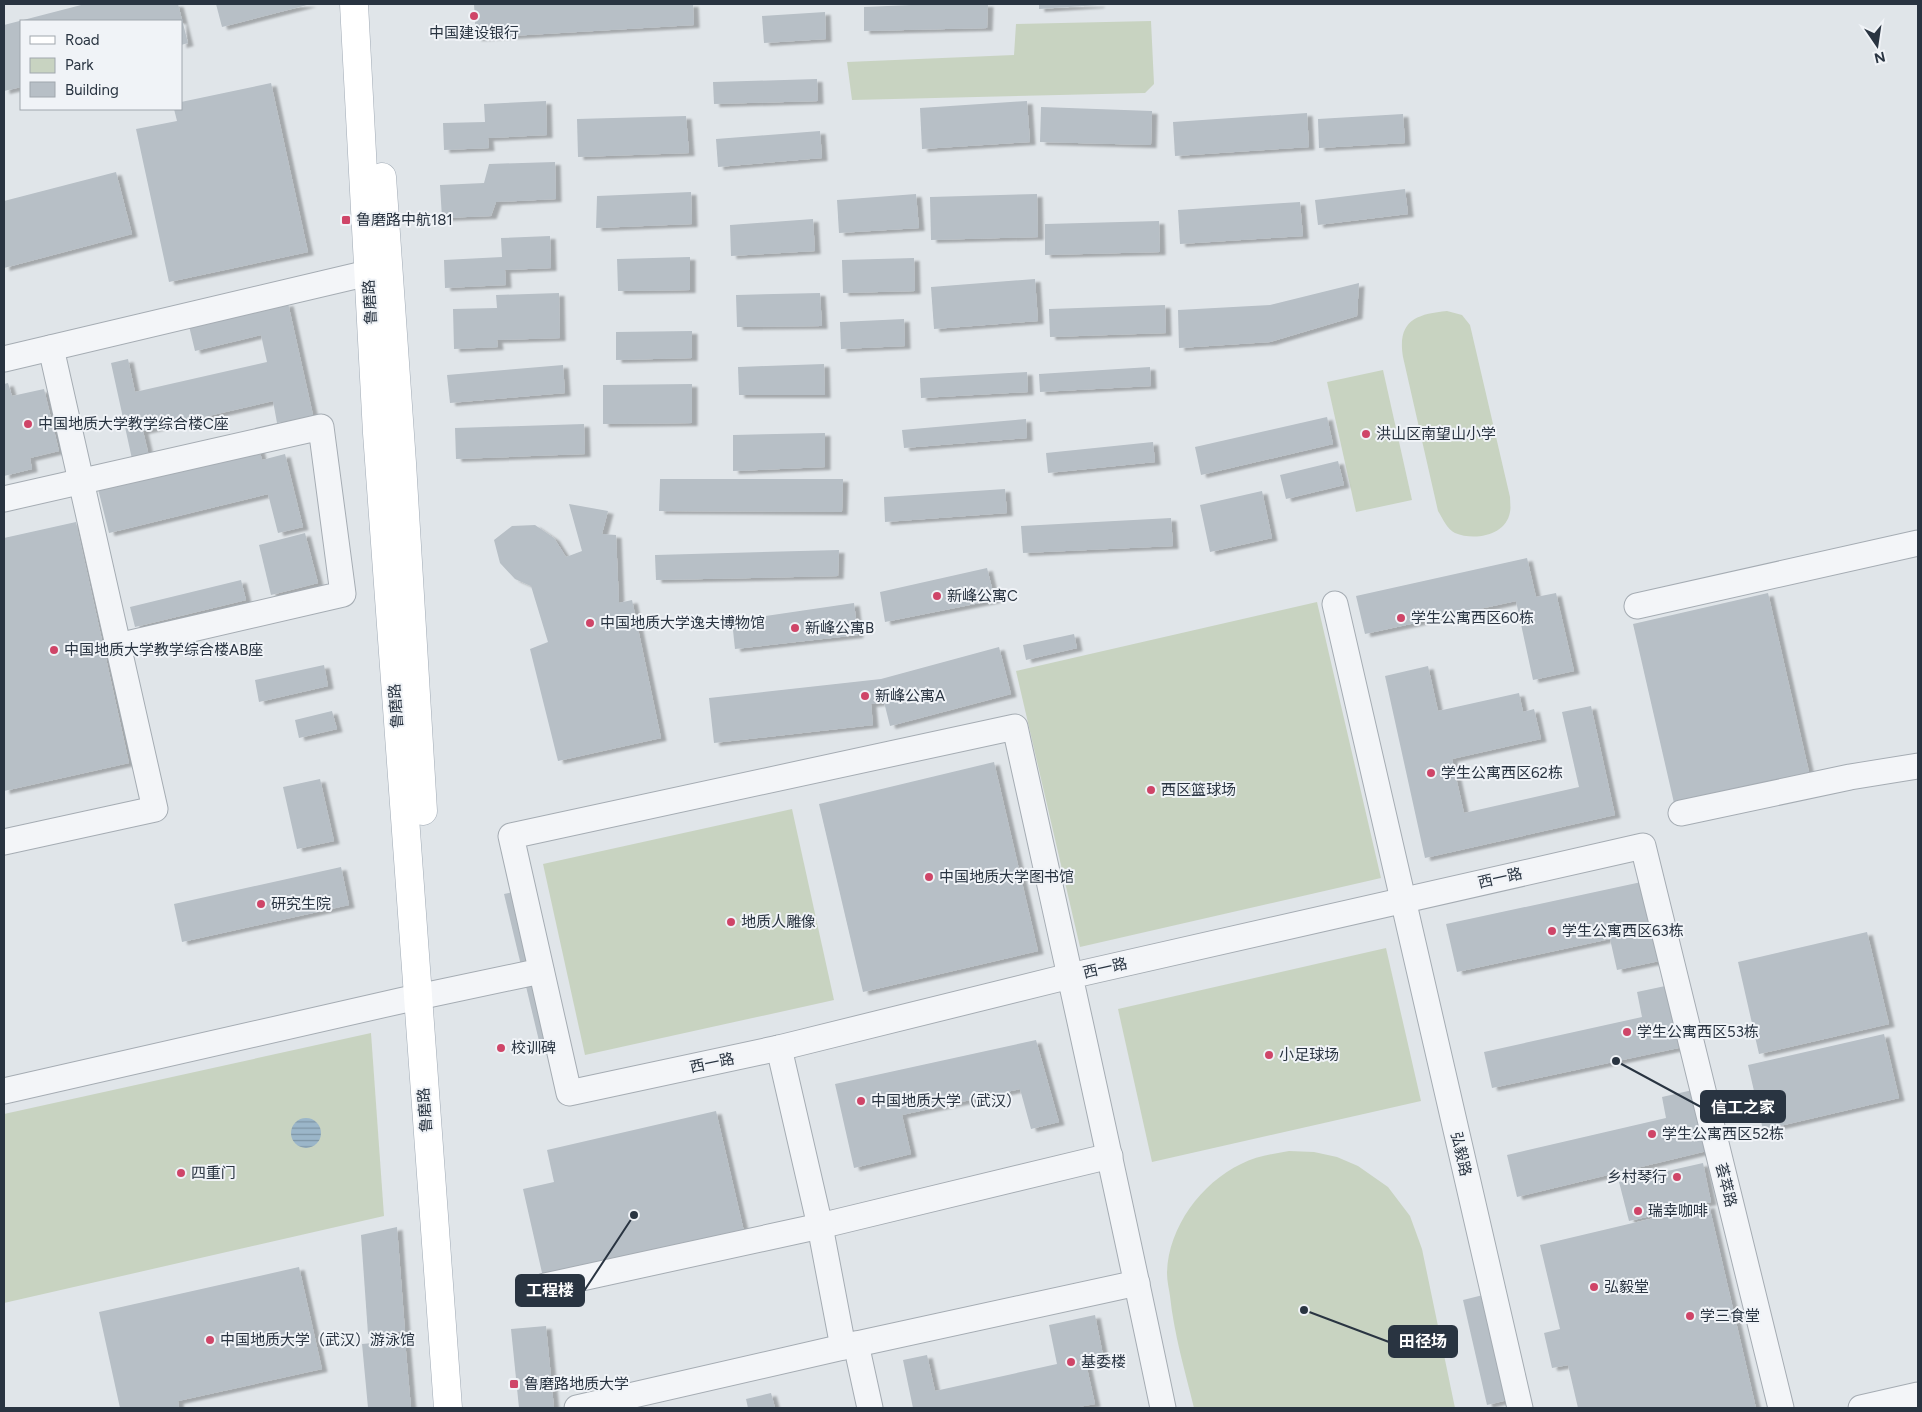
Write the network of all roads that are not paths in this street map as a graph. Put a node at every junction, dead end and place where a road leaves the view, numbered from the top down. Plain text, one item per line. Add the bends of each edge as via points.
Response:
1 (354, 4) edge
2 (370, 4) edge
3 (368, 273) junction
4 (51, 348) junction
5 (4, 359) edge
6 (82, 481) junction
7 (4, 499) edge
8 (1918, 544) edge
9 (1335, 604) dead end
10 (1637, 606) dead end
11 (118, 646) junction
12 (1918, 766) edge
13 (1681, 813) dead end
14 (4, 842) edge
15 (1643, 846) joint
16 (1402, 900) junction
17 (541, 971) junction
18 (1070, 976) junction
19 (425, 996) junction
20 (779, 1048) junction
21 (4, 1091) edge
22 (1110, 1156) junction
23 (820, 1226) junction
24 (1137, 1283) junction
25 (546, 1286) dead end
26 (850, 1345) junction
27 (1918, 1395) edge
28 (448, 1408) edge
29 (462, 1408) edge
30 (577, 1408) edge
31 (870, 1408) edge
32 (1164, 1408) edge
33 (1520, 1408) edge
34 (1781, 1408) edge
35 (1861, 1408) edge

1 - 3 main road, 鲁磨路
2 - 19 main road, 鲁磨路 via 401,453
3 - 4 street
3 - 19 main road, 鲁磨路 via 378,443
4 - 5 street
4 - 6 street
6 - 7 street
6 - 11 street
6 - 11 street via 321,427 343,594
8 - 10 street
9 - 16 street, 弘毅路
11 - 14 street via 155,809
12 - 13 street
15 - 16 street, 西一路
15 - 34 street, 荟萃路
16 - 18 street, 西一路
16 - 33 street, 弘毅路
17 - 18 street via 511,836 1015,727
17 - 19 street
17 - 20 street, 西一路 via 569,1093
18 - 20 street, 西一路
18 - 22 street
19 - 21 street
19 - 28 main road, 鲁磨路
19 - 29 main road, 鲁磨路
20 - 23 street
22 - 23 street
22 - 24 street
23 - 25 street
23 - 26 street
24 - 26 street
24 - 32 street
26 - 30 street
26 - 31 street
27 - 35 street

